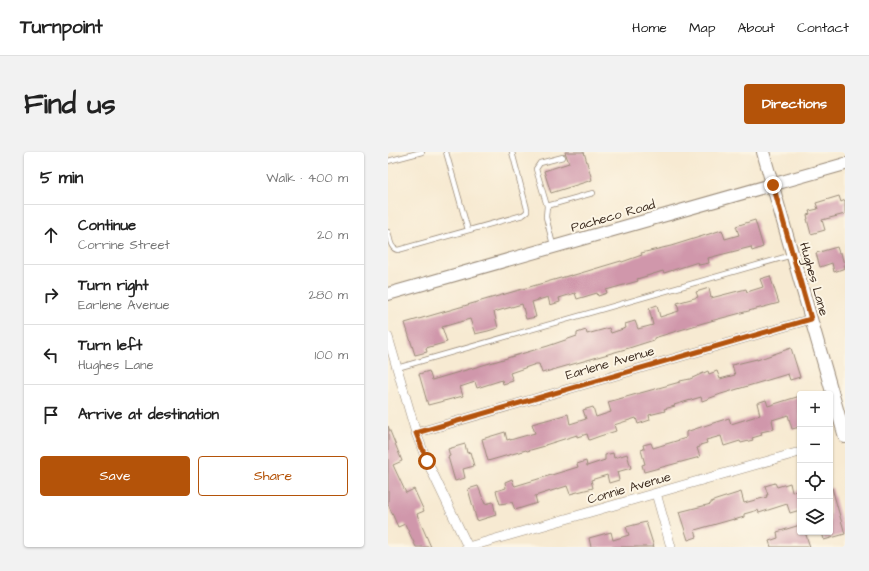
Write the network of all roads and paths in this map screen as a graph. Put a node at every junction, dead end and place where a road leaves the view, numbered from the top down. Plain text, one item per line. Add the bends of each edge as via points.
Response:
1 (422, 152) edge
2 (446, 152) edge
3 (512, 152) edge
4 (763, 152) edge
5 (563, 157) dead end
6 (388, 161) edge
7 (845, 164) edge
8 (773, 185) junction
9 (593, 193) dead end
10 (547, 206) junction
11 (468, 230) junction
12 (388, 232) edge
13 (554, 247) junction
14 (793, 255) junction
15 (388, 294) edge
16 (811, 319) junction
17 (388, 337) edge
18 (397, 368) junction
19 (416, 433) junction
20 (845, 437) edge
21 (796, 453) dead end
22 (656, 493) junction
23 (468, 547) edge
24 (671, 547) edge

1 - 6 lane
2 - 11 lane
3 - 11 lane via 527,212
4 - 8 street, Hughes Lane
5 - 10 lane via 540,163 536,169
7 - 8 street, Pacheco Road
8 - 13 street, Pacheco Road
8 - 14 street, Hughes Lane
9 - 10 lane
10 - 13 lane via 546,217
11 - 12 lane via 398,250 392,247
13 - 15 street, Pacheco Road
14 - 16 street, Hughes Lane
14 - 18 lane
16 - 19 street, Earlene Avenue
16 - 20 street, Hughes Lane
17 - 18 street
18 - 19 street
19 - 23 street
21 - 22 street, Connie Avenue
22 - 23 street, Connie Avenue
22 - 24 street

